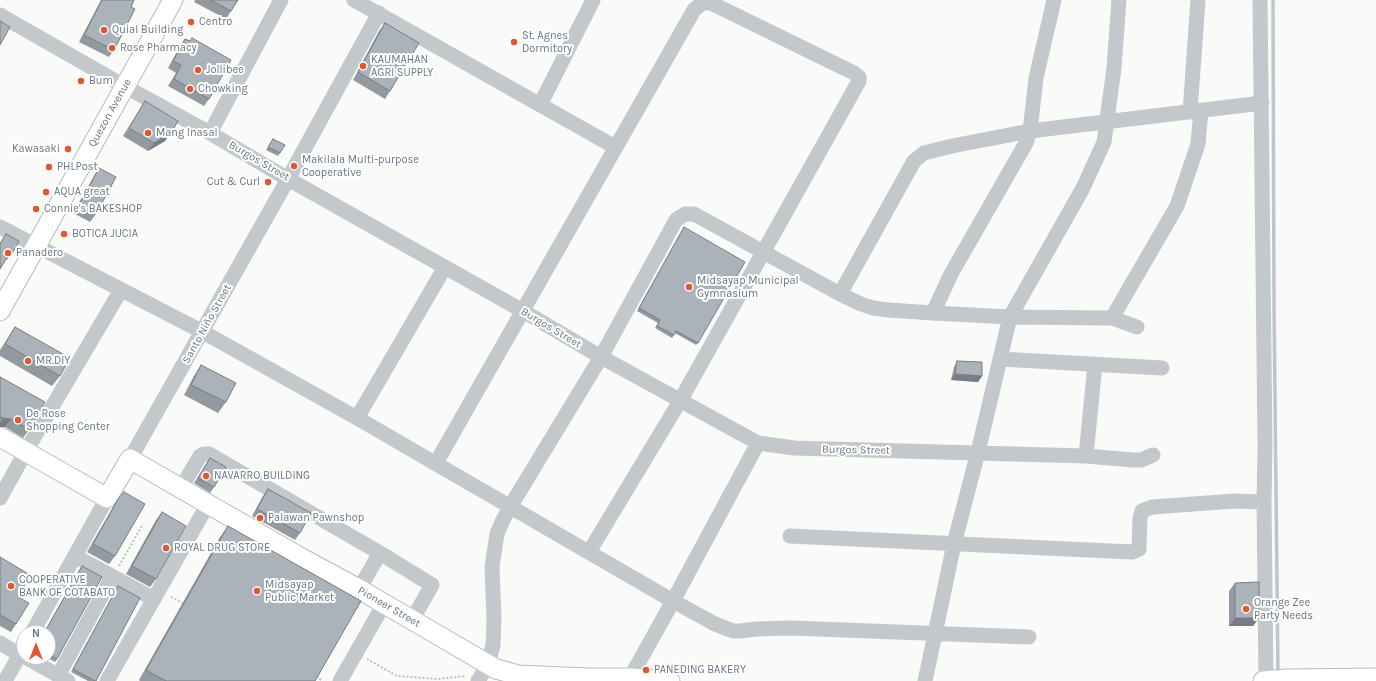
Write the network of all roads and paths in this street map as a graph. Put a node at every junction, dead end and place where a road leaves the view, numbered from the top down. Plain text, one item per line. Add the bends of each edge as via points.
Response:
1 (173, 0) edge
2 (281, 0) edge
3 (354, 0) edge
4 (593, 0) edge
5 (1054, 0) edge
6 (1119, 0) edge
7 (1198, 0) edge
8 (1260, 0) edge
9 (379, 13) junction
10 (0, 15) edge
11 (124, 86) junction
12 (1262, 103) junction
13 (540, 105) junction
14 (1196, 111) junction
15 (1108, 121) junction
16 (1030, 131) junction
17 (210, 133) junction
18 (615, 147) junction
19 (288, 179) junction
20 (0, 227) edge
21 (37, 246) junction
22 (763, 253) junction
23 (445, 267) junction
24 (121, 290) junction
25 (840, 294) junction
26 (0, 311) edge
27 (523, 311) junction
28 (933, 313) junction
29 (1010, 317) junction
30 (1112, 318) junction
31 (1137, 327) dead end
32 (203, 332) junction
33 (601, 357) junction
34 (1000, 359) junction
35 (1096, 364) junction
36 (1162, 368) dead end
37 (680, 401) junction
38 (357, 418) junction
39 (0, 437) edge
40 (758, 443) junction
41 (26, 451) junction
42 (978, 452) junction
43 (1153, 455) dead end
44 (1086, 456) junction
45 (130, 459) junction
46 (436, 463) junction
47 (181, 488) junction
48 (0, 498) edge
49 (107, 498) junction
50 (1264, 502) junction
51 (208, 504) junction
52 (510, 507) junction
53 (143, 524) dead end
54 (790, 536) dead end
55 (954, 544) junction
56 (589, 552) junction
57 (380, 553) junction
58 (75, 556) junction
59 (112, 577) junction
60 (359, 589) junction
61 (154, 599) junction
62 (673, 601) junction
63 (384, 604) junction
64 (412, 620) junction
65 (36, 625) edge
66 (936, 634) junction
67 (1029, 637) dead end
68 (0, 643) edge
69 (16, 651) edge
70 (356, 652) junction
71 (16, 664) edge
72 (41, 665) edge
73 (482, 674) edge
74 (316, 677) edge
75 (506, 677) edge
76 (63, 678) edge
77 (630, 678) junction
78 (1376, 678) edge
79 (589, 680) edge
80 (1271, 680) edge
81 (5, 681) edge
82 (107, 681) edge
83 (323, 681) edge
84 (340, 681) edge
85 (670, 681) edge
86 (925, 681) edge

1 - 11 main road, Quezon Avenue
2 - 17 street
3 - 9 street
4 - 13 street
5 - 16 street via 1034,90
6 - 15 street
7 - 14 street
8 - 12 street
9 - 13 street
9 - 19 street, Santo Niño Street
10 - 11 street, Burgos Street
11 - 17 street, Burgos Street
11 - 21 main road, Quezon Avenue
12 - 14 street
12 - 50 street
13 - 18 street
14 - 15 street
14 - 30 street via 1198,144 1177,206
15 - 16 street
15 - 29 street via 1104,142 1083,188
16 - 25 street via 933,150 914,161
16 - 28 street via 1022,151 952,274
17 - 19 street, Burgos Street
18 - 22 street via 694,10 702,3 710,3 854,73 859,77 859,81
18 - 27 street
19 - 23 street, Burgos Street
19 - 32 street, Santo Niño Street
20 - 21 street
21 - 24 street
21 - 26 main road, Quezon Avenue
22 - 25 street
22 - 33 street via 694,214 685,214 676,220
22 - 37 street
23 - 27 street, Burgos Street
23 - 38 street
24 - 32 street
24 - 41 street
25 - 28 street via 873,308
27 - 33 street, Burgos Street
27 - 46 street
28 - 29 street
29 - 30 street
29 - 34 street
30 - 31 street
32 - 38 street
32 - 45 street, Santo Niño Street
33 - 37 street, Burgos Street
33 - 52 street
34 - 35 street
34 - 42 street
35 - 36 street
35 - 44 street
37 - 40 street, Burgos Street
37 - 56 street
38 - 46 street
39 - 41 main road
40 - 42 street, Burgos Street via 794,448
40 - 62 street
41 - 48 street
41 - 49 main road
42 - 44 street, Burgos Street
42 - 55 street
43 - 44 street, Burgos Street via 1141,460
45 - 47 main road, Pioneer Street
45 - 49 main road, Santo Niño Street
46 - 52 street
47 - 51 main road, Pioneer Street
47 - 57 street via 200,456 208,454
49 - 58 street, Santo Niño Street
50 - 55 street via 1235,501 1152,507 1142,511 1139,549 1136,551
50 - 80 street
51 - 60 main road, Pioneer Street
51 - 61 street
52 - 56 street
52 - 73 street via 497,534 494,549 493,645
53 - 59 path
54 - 55 street
55 - 66 street
56 - 62 street
57 - 60 street
57 - 64 street via 432,585
58 - 61 street
58 - 65 street, Santo Niño Street
59 - 61 street
59 - 76 street
60 - 63 main road, Pioneer Street
61 - 82 street
62 - 66 street via 733,631 791,628
62 - 77 street
63 - 64 main road, Pioneer Street
63 - 70 street
64 - 73 main road, Pioneer Street
66 - 67 street
66 - 86 street
68 - 69 street
70 - 73 path via 397,676 437,679
70 - 84 street
71 - 81 street
72 - 76 street
73 - 75 main road, Pioneer Street via 496,669
74 - 83 path
75 - 79 main road, Pioneer Street via 518,675
77 - 79 main road, Pioneer Street
77 - 85 main road, Pioneer Street
78 - 80 main road

